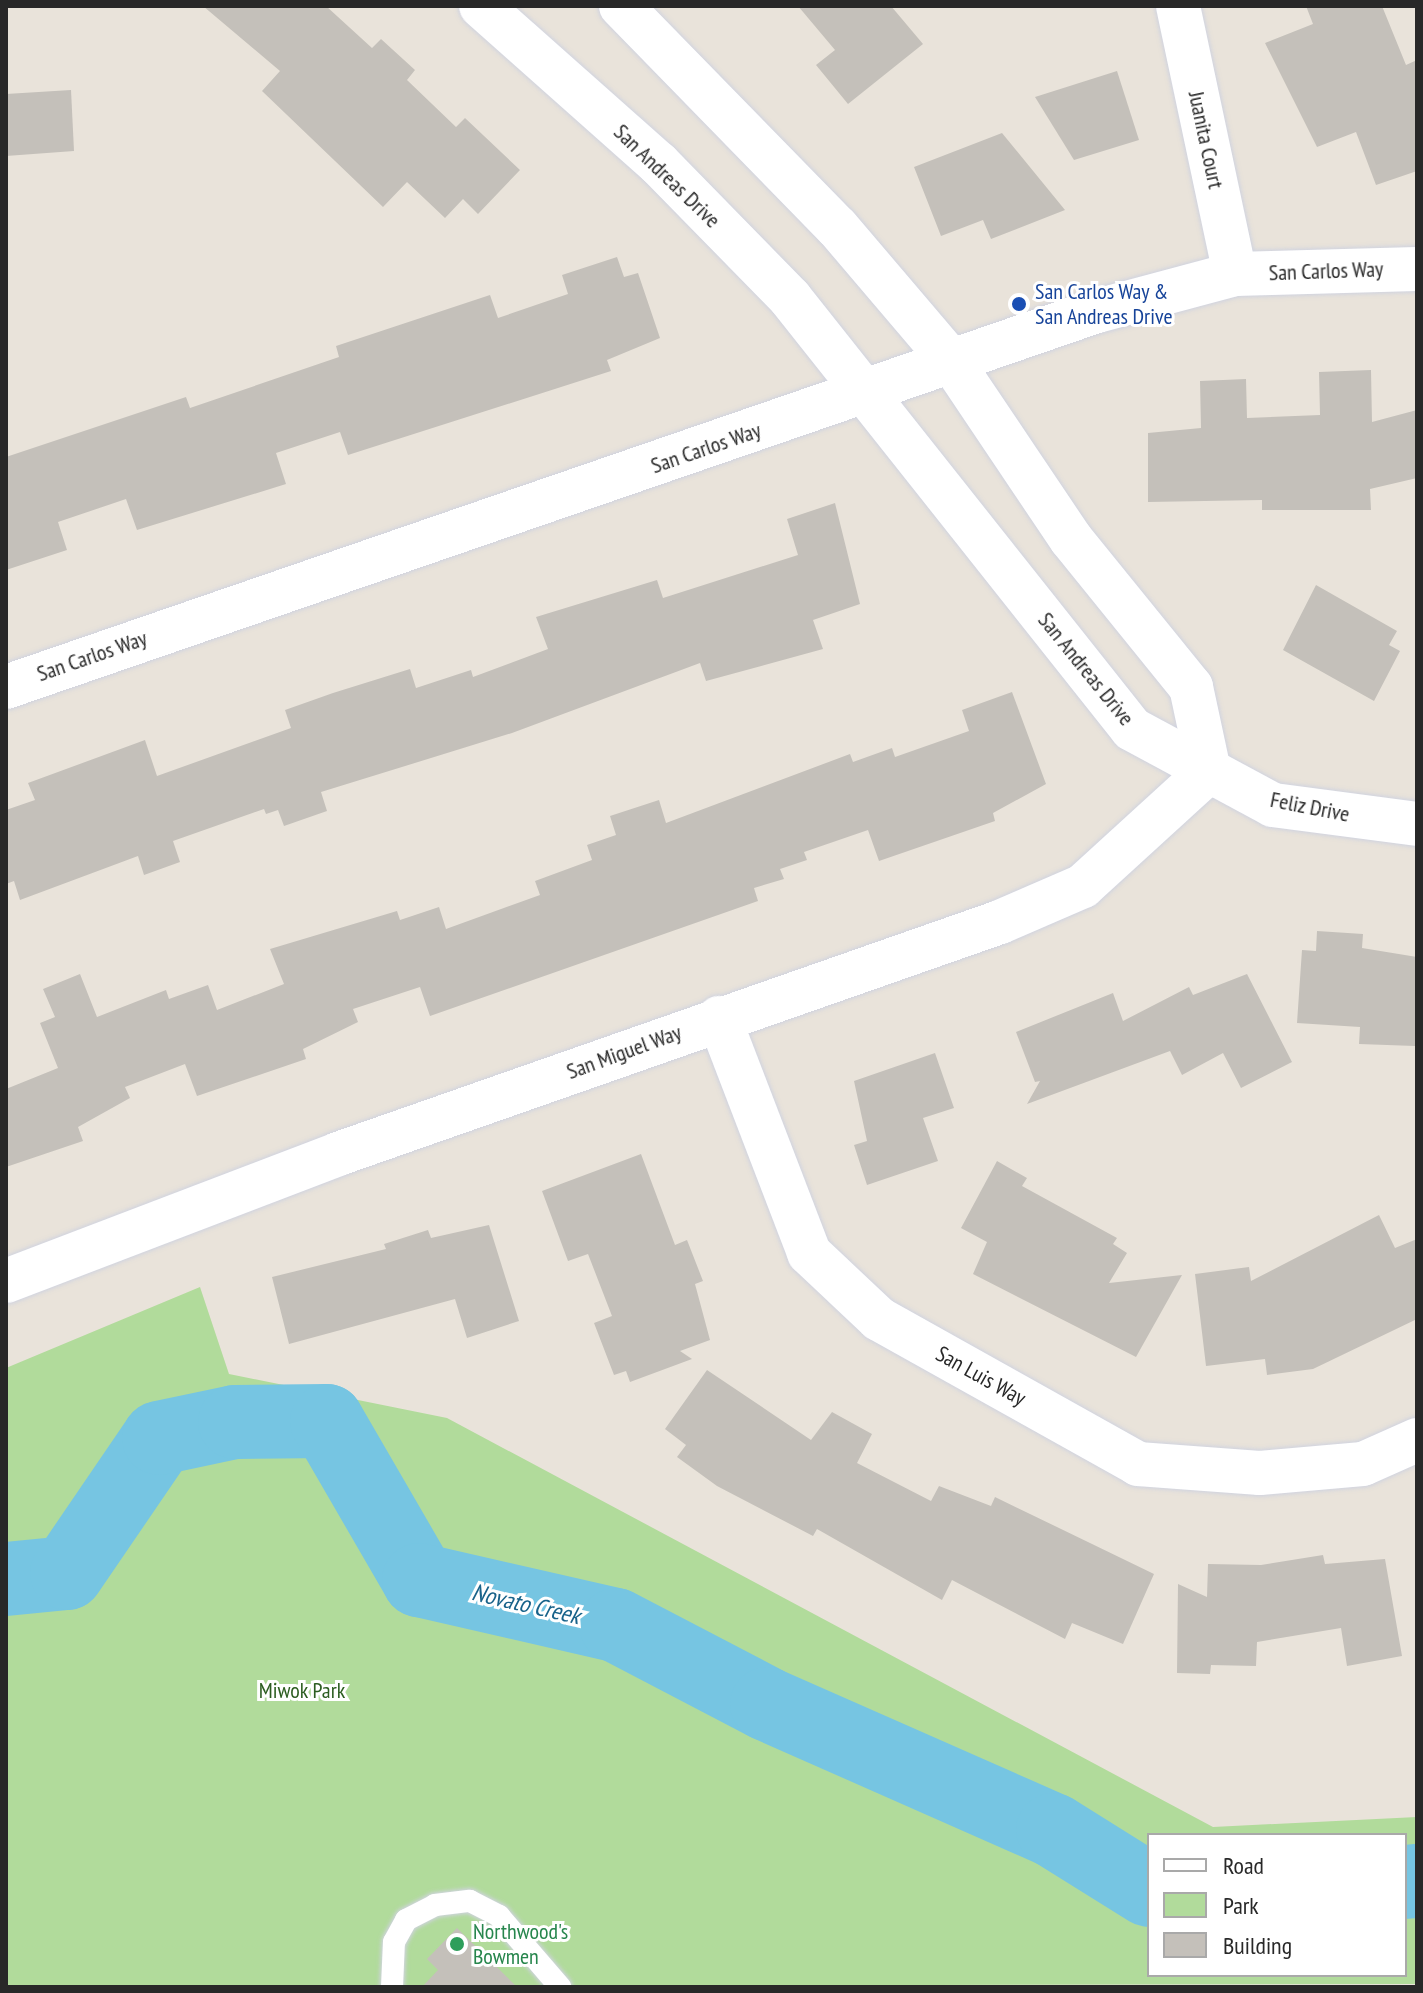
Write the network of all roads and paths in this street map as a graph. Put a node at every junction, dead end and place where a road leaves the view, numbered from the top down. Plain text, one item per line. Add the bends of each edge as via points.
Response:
1 (481, 6) edge
2 (621, 6) edge
3 (1178, 6) edge
4 (1417, 269) edge
5 (1235, 274) junction
6 (952, 362) junction
7 (865, 394) junction
8 (6, 687) edge
9 (1209, 771) junction
10 (1417, 824) edge
11 (719, 1018) junction
12 (6, 1281) edge
13 (1417, 1440) edge
14 (392, 1987) edge
15 (560, 1987) edge

1 - 7 street, San Andreas Drive via 658,163 790,298
2 - 6 street via 827,216
3 - 5 street, Juanita Court
4 - 5 street, San Carlos Way
5 - 6 street, San Carlos Way via 1097,311
6 - 7 street, San Carlos Way
6 - 9 street via 1071,539 1191,687
7 - 8 street, San Carlos Way
7 - 9 street, San Andreas Drive via 1132,729
9 - 10 street, Feliz Drive via 1273,805
9 - 11 street, San Miguel Way via 1083,886 916,953
11 - 12 street, San Miguel Way
11 - 13 street, San Luis Way via 809,1253 879,1319 1138,1464 1275,1472 1363,1464
14 - 15 lane via 394,1942 406,1920 435,1905 470,1901 499,1916

